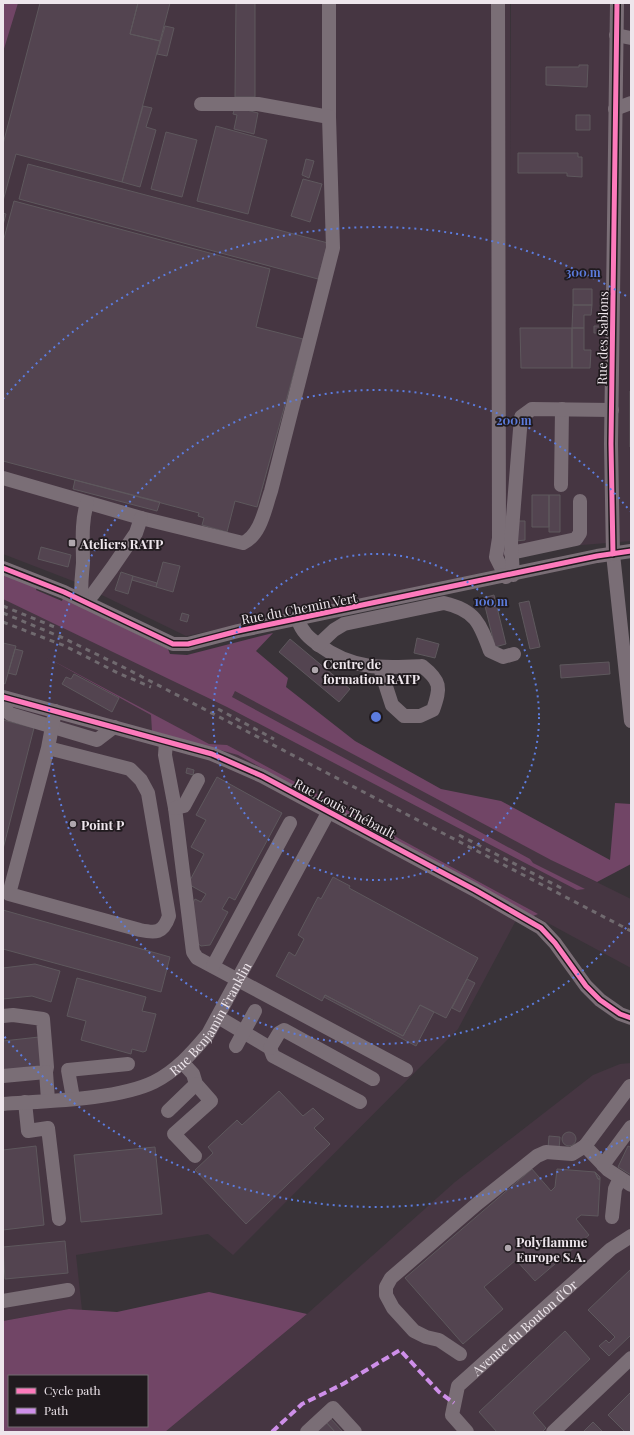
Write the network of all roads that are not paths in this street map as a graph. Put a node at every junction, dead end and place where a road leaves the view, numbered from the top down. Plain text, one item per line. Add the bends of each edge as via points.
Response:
1 (329, 3) edge
2 (498, 3) edge
3 (617, 3) edge
4 (616, 35) junction
5 (631, 38) edge
6 (631, 103) edge
7 (201, 104) dead end
8 (615, 109) junction
9 (329, 117) junction
10 (562, 409) junction
11 (612, 410) junction
12 (3, 478) edge
13 (561, 485) dead end
14 (580, 501) dead end
15 (87, 503) junction
16 (141, 518) junction
17 (631, 551) edge
18 (511, 553) junction
19 (613, 554) junction
20 (3, 568) edge
21 (509, 576) junction
22 (82, 600) junction
23 (298, 620) junction
24 (318, 644) junction
25 (514, 654) dead end
26 (380, 668) junction
27 (5, 698) edge
28 (56, 711) junction
29 (631, 721) edge
30 (52, 727) junction
31 (114, 727) junction
32 (166, 742) junction
33 (48, 748) junction
34 (198, 780) dead end
35 (175, 808) junction
36 (329, 811) junction
37 (290, 824) dead end
38 (213, 966) junction
39 (238, 979) junction
40 (255, 1011) dead end
41 (3, 1016) edge
42 (218, 1017) junction
43 (631, 1018) edge
44 (243, 1033) junction
45 (236, 1046) dead end
46 (270, 1048) junction
47 (183, 1063) junction
48 (128, 1064) dead end
49 (406, 1070) dead end
50 (46, 1072) junction
51 (3, 1076) edge
52 (373, 1078) dead end
53 (196, 1084) junction
54 (630, 1086) edge
55 (73, 1098) junction
56 (48, 1100) junction
57 (25, 1102) junction
58 (360, 1102) dead end
59 (3, 1104) edge
60 (168, 1110) dead end
61 (631, 1127) edge
62 (585, 1146) junction
63 (195, 1156) dead end
64 (603, 1164) junction
65 (625, 1181) edge
66 (612, 1217) dead end
67 (59, 1220) dead end
68 (631, 1236) edge
69 (68, 1290) dead end
70 (3, 1301) edge
71 (460, 1354) dead end
72 (631, 1358) edge
73 (307, 1432) edge
74 (355, 1432) edge
75 (467, 1432) edge
76 (554, 1432) edge

1 - 9 street
2 - 21 street via 500,538 496,557
3 - 4 street, Rue des Sablons
4 - 5 street
4 - 8 street, Rue des Sablons
6 - 8 street
7 - 9 street via 258,104
8 - 11 street, Rue des Sablons
9 - 16 street via 333,248 271,491 259,526 249,540 243,543
10 - 11 street
10 - 13 street
10 - 18 street via 532,409 521,417
11 - 19 street, Rue des Sablons
12 - 15 street
14 - 18 street via 580,533 576,539
15 - 16 street
15 - 22 street via 82,527
16 - 22 street via 136,532 112,568 93,594
17 - 19 street, Rue du Chemin Vert
18 - 21 street
19 - 21 street, Rue du Chemin Vert
19 - 29 street, Rue des Sablons
20 - 22 street, Rue du Chemin Vert
21 - 23 street, Rue du Chemin Vert
22 - 23 street, Rue du Chemin Vert via 178,645
23 - 24 street via 300,628
24 - 25 street via 344,624 444,603 470,614 480,625 490,651 503,657
24 - 26 street via 333,656 360,666
26 - 26 street via 422,666 436,677 439,694 433,710 420,716 404,716 392,705
27 - 28 street, Rue Louis Thébault
27 - 30 street via 6,712
28 - 30 street
28 - 31 street, Rue Louis Thébault
30 - 31 street via 97,740
30 - 33 street
31 - 32 street, Rue Louis Thébault
32 - 35 street via 164,755
32 - 36 street, Rue Louis Thébault via 212,754 249,769
33 - 33 street via 130,769 142,780 148,793 169,916 161,929 149,932 9,894
34 - 35 street via 184,806
35 - 38 street via 193,952 197,958
36 - 39 street, Rue Benjamin Franklin
36 - 43 street, Rue Louis Thébault via 541,928 556,943 586,986 600,1000 620,1014
37 - 38 street
38 - 39 street
39 - 42 street, Rue Benjamin Franklin
39 - 49 street
40 - 44 street
41 - 50 street via 43,1019
42 - 44 street
42 - 47 street, Rue Benjamin Franklin via 208,1034
44 - 45 street
44 - 46 street
46 - 52 street via 278,1033 284,1030
46 - 58 street via 273,1056
47 - 53 street via 193,1074
47 - 55 street, Rue Benjamin Franklin via 154,1082 132,1090
48 - 55 street via 68,1070
50 - 51 street
50 - 56 street
53 - 60 street
53 - 63 street via 211,1101 174,1134
54 - 62 street
55 - 56 street, Rue Benjamin Franklin
56 - 57 street, Rue Benjamin Franklin
57 - 59 street, Rue Benjamin Franklin
57 - 67 street via 28,1131 48,1128
61 - 64 street
62 - 64 street
62 - 71 street via 572,1154 546,1152 537,1156 391,1278 386,1287 386,1295 393,1308 414,1331 439,1340
64 - 65 street
65 - 66 street via 615,1190
68 - 75 street, Avenue du Bouton d'Or via 611,1249 458,1386 452,1415
69 - 70 street
72 - 76 street
73 - 74 street via 333,1408

